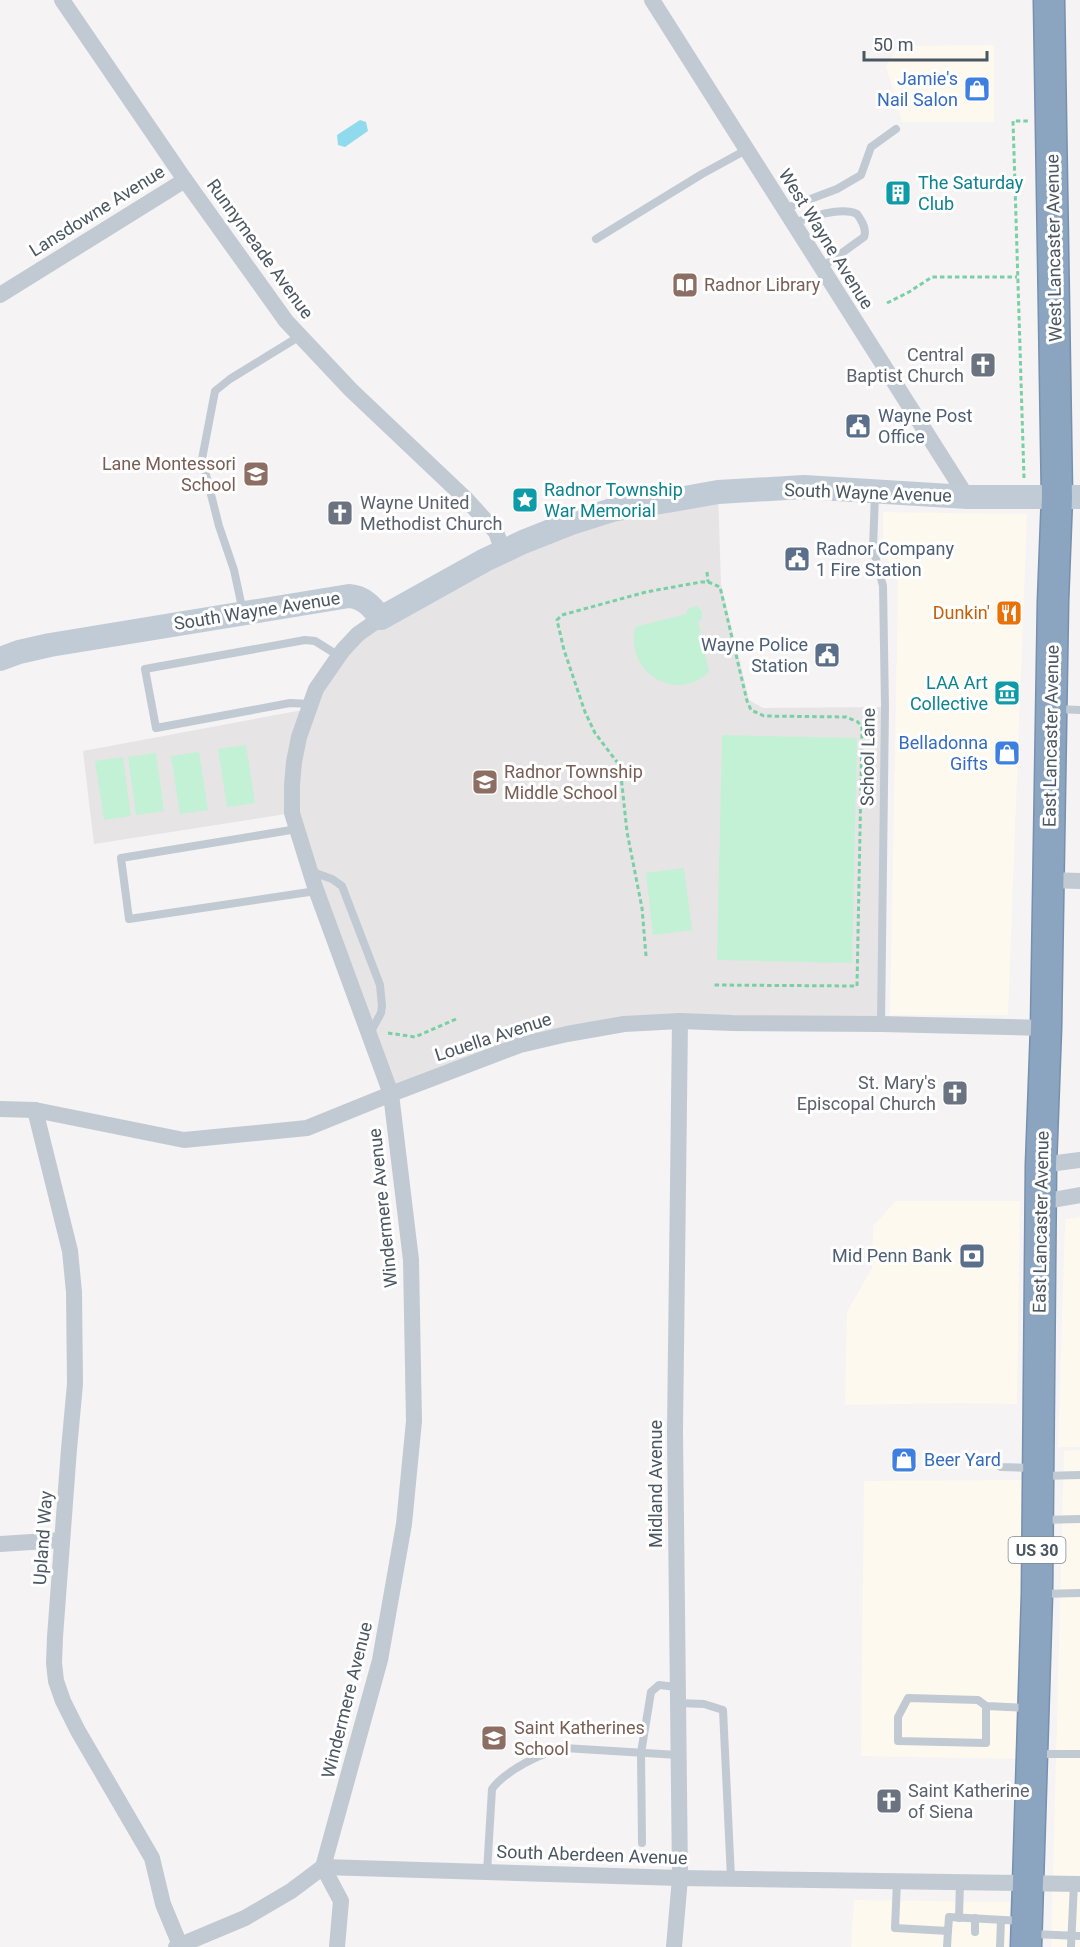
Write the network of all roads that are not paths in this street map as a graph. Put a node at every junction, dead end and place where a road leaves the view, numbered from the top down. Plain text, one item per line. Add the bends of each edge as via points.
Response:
1 (62, 0) edge
2 (652, 0) edge
3 (1049, 0) edge
4 (896, 129) dead end
5 (746, 150) junction
6 (185, 180) junction
7 (783, 209) junction
8 (793, 224) junction
9 (596, 239) dead end
10 (821, 268) junction
11 (0, 295) edge
12 (300, 336) junction
13 (875, 491) junction
14 (967, 497) junction
15 (1069, 497) edge
16 (503, 551) junction
17 (243, 614) junction
18 (381, 618) junction
19 (339, 657) junction
20 (0, 659) edge
21 (310, 704) junction
22 (1066, 710) edge
23 (297, 829) junction
24 (310, 870) junction
25 (1048, 880) junction
26 (1080, 881) edge
27 (316, 891) junction
28 (680, 1021) junction
29 (881, 1024) junction
30 (1046, 1028) junction
31 (369, 1035) junction
32 (391, 1094) junction
33 (0, 1109) edge
34 (35, 1110) junction
35 (1080, 1160) edge
36 (1041, 1165) junction
37 (1080, 1195) edge
38 (1041, 1202) junction
39 (991, 1461) dead end
40 (1038, 1472) junction
41 (1080, 1475) edge
42 (1080, 1519) edge
43 (1038, 1520) junction
44 (62, 1540) junction
45 (0, 1544) edge
46 (1080, 1593) edge
47 (1037, 1594) junction
48 (677, 1695) junction
49 (986, 1707) junction
50 (1034, 1708) junction
51 (641, 1753) junction
52 (1032, 1754) junction
53 (1080, 1754) edge
54 (678, 1755) junction
55 (642, 1843) dead end
56 (323, 1867) junction
57 (487, 1872) junction
58 (680, 1878) junction
59 (731, 1878) junction
60 (897, 1881) junction
61 (960, 1882) junction
62 (1028, 1883) junction
63 (1077, 1883) edge
64 (960, 1918) junction
65 (975, 1918) junction
66 (1020, 1930) edge
67 (948, 1931) junction
68 (975, 1932) dead end
69 (1076, 1936) edge
70 (178, 1946) edge
71 (337, 1947) edge
72 (674, 1947) edge
73 (947, 1947) edge
74 (1000, 1947) edge
75 (1071, 1947) edge

1 - 6 street, Runnymeade Avenue
2 - 5 street, West Wayne Avenue
3 - 15 highway, West Lancaster Avenue / US 30
4 - 7 lane via 867,152 861,175 837,189
5 - 7 street, West Wayne Avenue
5 - 9 lane
6 - 11 street, Lansdowne Avenue
6 - 12 street, Runnymeade Avenue
7 - 8 street, West Wayne Avenue
8 - 10 street, West Wayne Avenue
8 - 10 lane via 846,211 857,214 865,234 860,242
10 - 14 street, West Wayne Avenue
12 - 16 street, Runnymeade Avenue via 466,499 496,532
12 - 17 lane via 215,391 202,459
13 - 14 main road, South Wayne Avenue
13 - 16 main road, South Wayne Avenue via 804,487 718,492 612,510
13 - 29 lane, School Lane via 873,548 883,586 885,707
14 - 15 main road, South Wayne Avenue
15 - 22 highway, East Lancaster Avenue / US 30 via 1053,601
16 - 18 main road, South Wayne Avenue
17 - 18 main road, South Wayne Avenue via 349,596 358,597
17 - 20 main road, South Wayne Avenue via 50,645
18 - 19 street, Windermere Avenue via 358,634
19 - 21 street, Windermere Avenue
19 - 21 lane via 315,641 305,640 145,669 156,728 290,703
21 - 23 street, Windermere Avenue via 294,762 292,813
22 - 25 highway, East Lancaster Avenue / US 30
23 - 24 street, Windermere Avenue
23 - 27 lane via 121,858 129,919
24 - 27 street, Windermere Avenue
24 - 31 lane via 342,886 380,985 381,1013
25 - 26 street
25 - 30 highway, East Lancaster Avenue / US 30
27 - 31 street, Windermere Avenue
28 - 29 street, Louella Avenue
28 - 32 street, Louella Avenue via 624,1024 520,1045
28 - 48 street, Midland Avenue via 675,1431
29 - 30 street, Louella Avenue
30 - 36 highway, East Lancaster Avenue / US 30
31 - 32 street, Windermere Avenue
32 - 34 street, Louella Avenue via 307,1128 184,1140
32 - 56 street, Windermere Avenue via 411,1260 414,1421 404,1524 380,1660
33 - 34 street, Louella Avenue
34 - 44 street, Upland Way via 70,1251 74,1292 75,1384
35 - 36 street
36 - 38 highway, East Lancaster Avenue / US 30
37 - 38 street
38 - 40 highway, East Lancaster Avenue / US 30
39 - 40 lane via 1001,1467
40 - 41 lane
40 - 43 highway, East Lancaster Avenue / US 30
42 - 43 lane
43 - 47 highway, East Lancaster Avenue / US 30
44 - 45 street
44 - 70 street, Upland Way via 54,1655 56,1681 78,1731 152,1858
46 - 47 lane
47 - 50 highway, East Lancaster Avenue / US 30
48 - 51 lane via 659,1685 651,1692
48 - 54 street, Midland Avenue
48 - 59 lane via 723,1710
49 - 49 lane via 978,1700 908,1698 898,1717 898,1741 986,1743
49 - 50 lane
50 - 52 highway, East Lancaster Avenue / US 30
51 - 54 lane
51 - 55 lane
51 - 57 lane via 557,1749 499,1780 492,1789
52 - 53 lane
52 - 62 highway, East Lancaster Avenue / US 30
54 - 58 street, Midland Avenue
56 - 57 street, South Aberdeen Avenue
56 - 70 street via 245,1918
56 - 71 street via 341,1901
57 - 58 street, South Aberdeen Avenue
58 - 59 street, South Aberdeen Avenue
58 - 72 street, Midland Avenue
59 - 60 street, South Aberdeen Avenue
60 - 61 street, South Aberdeen Avenue
60 - 67 lane via 895,1928
61 - 62 street, South Aberdeen Avenue
61 - 64 lane
62 - 63 street, South Aberdeen Avenue
62 - 66 highway, East Lancaster Avenue / US 30
63 - 69 lane
64 - 65 lane
64 - 67 lane via 949,1917
65 - 66 lane
65 - 68 lane
66 - 69 lane
66 - 74 lane
67 - 73 lane
69 - 75 lane

